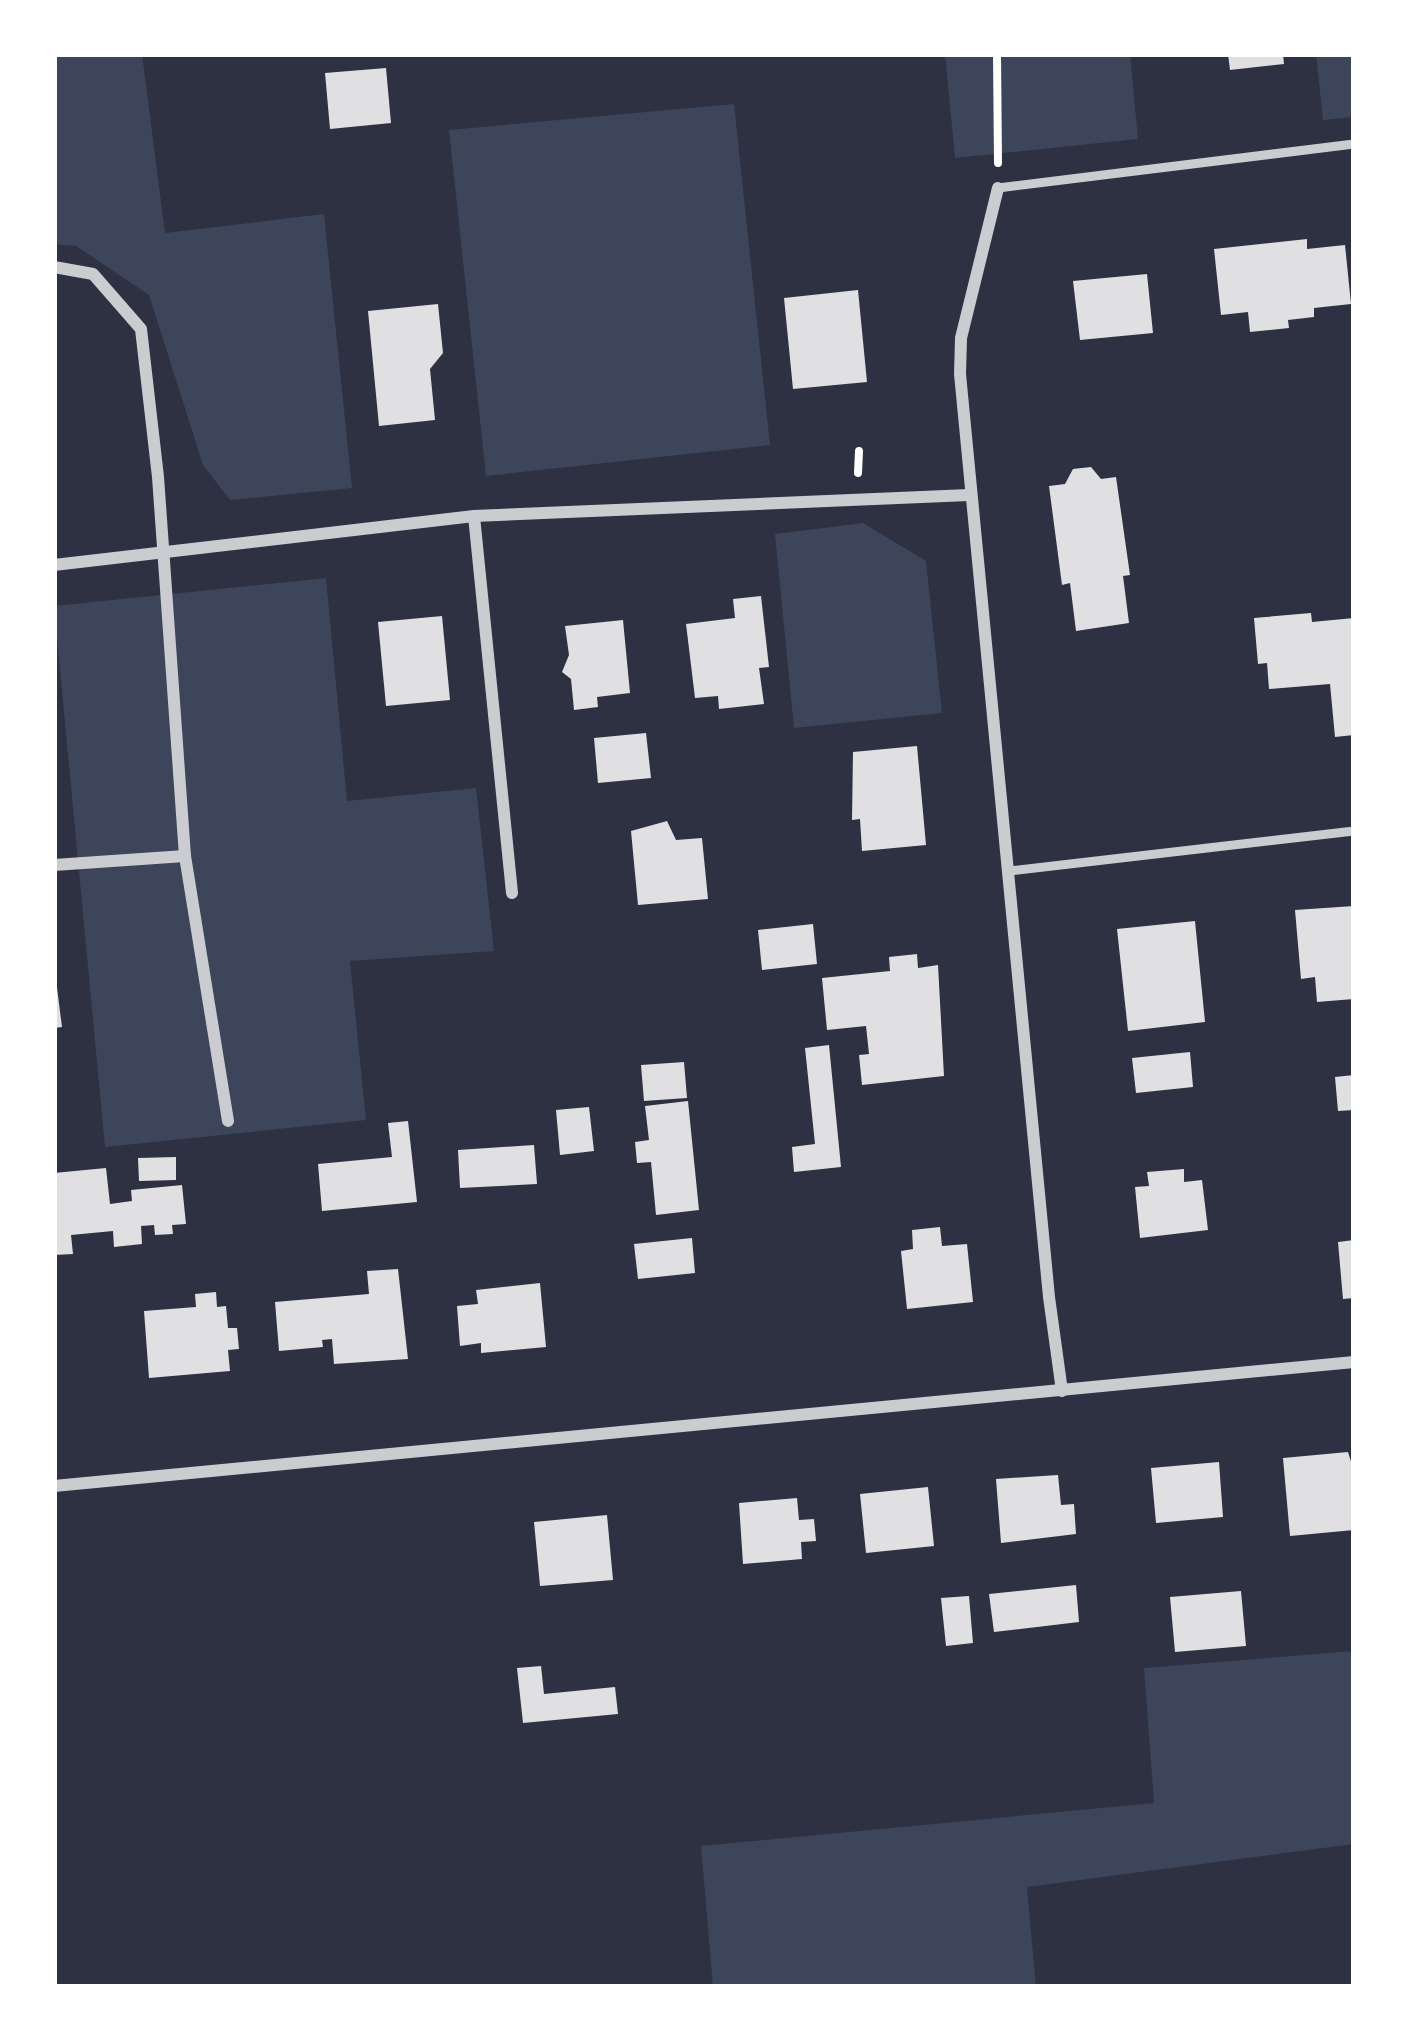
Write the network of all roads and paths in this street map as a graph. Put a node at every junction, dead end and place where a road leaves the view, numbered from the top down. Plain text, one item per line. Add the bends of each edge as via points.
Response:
1 (997, 54) edge
2 (1354, 144) edge
3 (998, 188) junction
4 (54, 266) edge
5 (969, 494) junction
6 (473, 516) junction
7 (162, 553) junction
8 (54, 565) edge
9 (1354, 831) edge
10 (185, 856) junction
11 (54, 865) edge
12 (1009, 871) junction
13 (512, 893) dead end
14 (229, 1121) dead end
15 (1354, 1362) edge
16 (1062, 1391) junction
17 (54, 1486) edge

1 - 3 path
2 - 3 lane
3 - 5 street via 961,338
4 - 7 street via 93,274 141,328
5 - 6 street
5 - 12 street
6 - 7 street
6 - 13 street
7 - 8 street
7 - 10 street
9 - 12 lane
10 - 11 street
10 - 14 street
12 - 16 street
15 - 16 street
16 - 17 street

